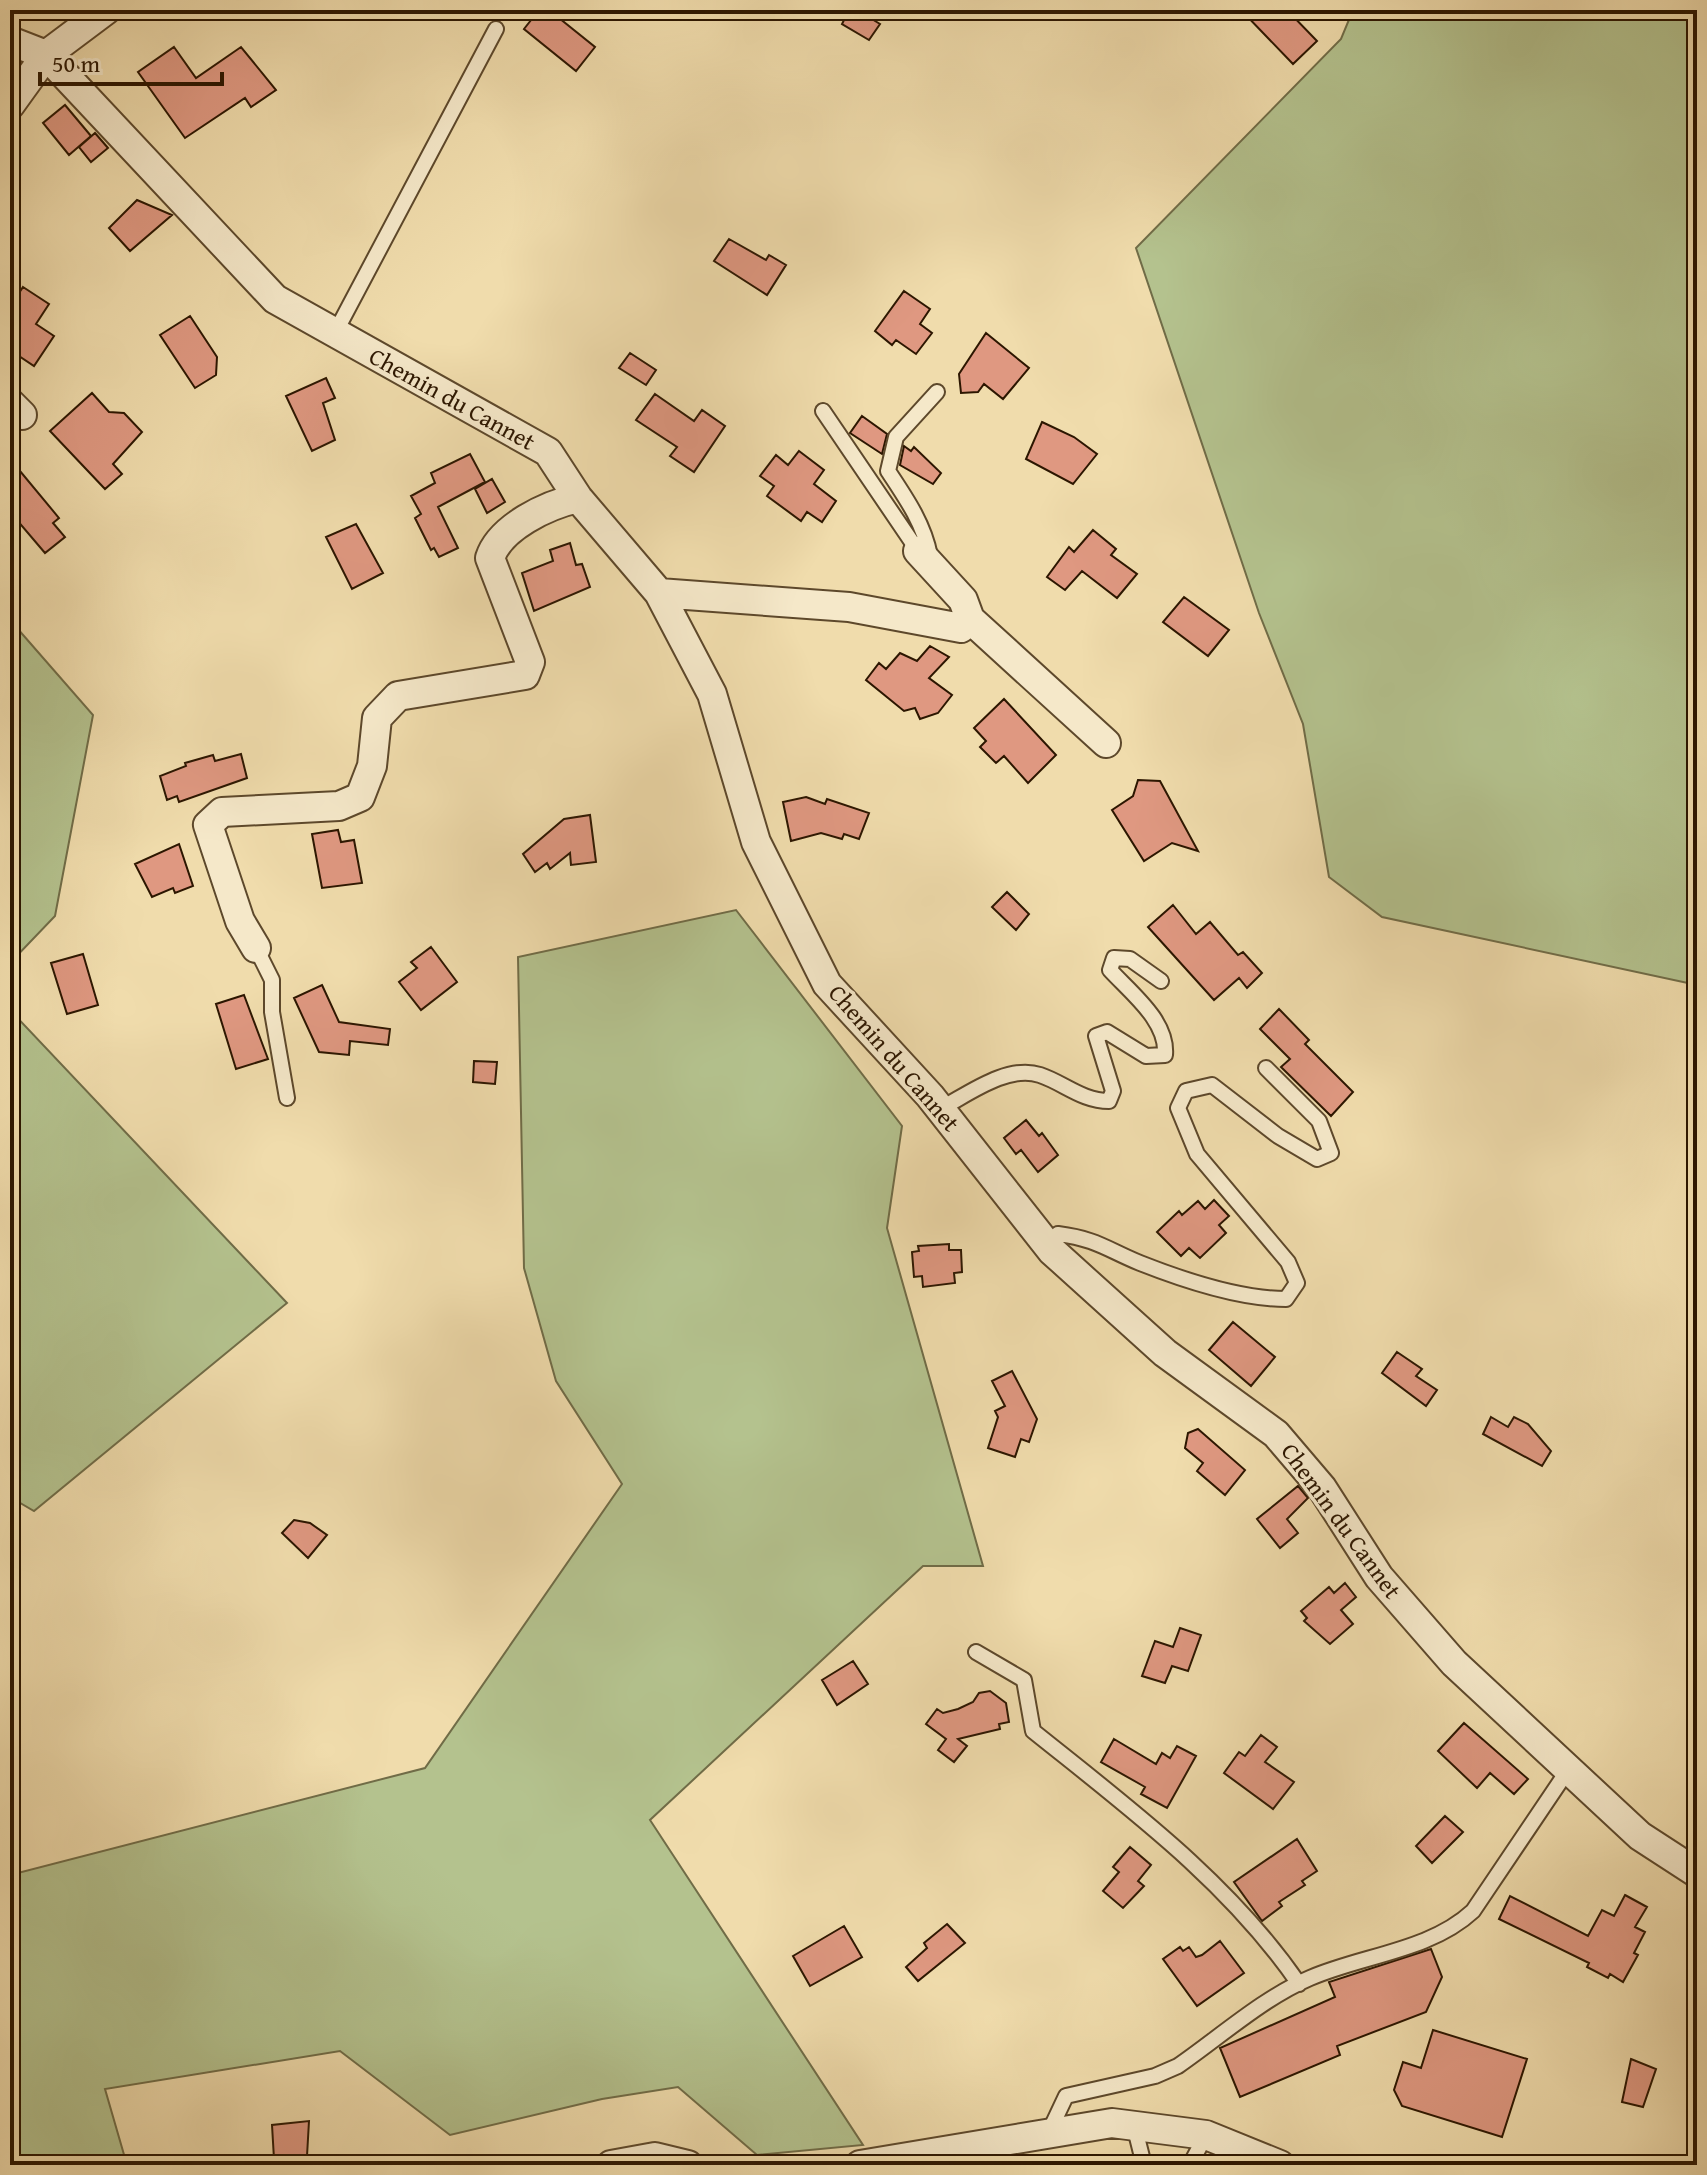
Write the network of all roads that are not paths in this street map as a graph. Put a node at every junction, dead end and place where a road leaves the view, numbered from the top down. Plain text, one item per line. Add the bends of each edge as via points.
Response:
1 (106, 10) edge
2 (496, 29) dead end
3 (10, 41) edge
4 (46, 55) junction
5 (10, 105) edge
6 (335, 333) junction
7 (937, 392) dead end
8 (823, 411) dead end
9 (578, 498) junction
10 (925, 559) junction
11 (659, 593) junction
12 (970, 619) junction
13 (1106, 743) dead end
14 (256, 948) joint
15 (1161, 981) dead end
16 (1266, 1068) dead end
17 (287, 1098) dead end
18 (940, 1109) junction
19 (1052, 1251) junction
20 (976, 1652) dead end
21 (1568, 1770) junction
22 (1697, 1873) edge
23 (1299, 1984) junction
24 (1134, 2125) junction
25 (1049, 2132) junction
26 (1206, 2135) junction
27 (611, 2165) edge
28 (688, 2165) edge
29 (860, 2165) edge
30 (1144, 2165) edge
31 (1190, 2165) edge
32 (1280, 2165) edge

1 - 4 street
2 - 6 lane
3 - 4 street, Chemin du Cannet
4 - 5 street
4 - 6 street, Chemin du Cannet via 275,299
6 - 9 street, Chemin du Cannet via 548,452
7 - 10 lane via 896,437 888,471 927,539
8 - 10 lane
9 - 11 street, Chemin du Cannet
9 - 14 street via 555,503 496,541 490,558 530,662 525,675 398,696 377,718 372,766 360,797 339,806 222,812 208,825 240,921
10 - 12 street via 963,600
11 - 12 street via 849,607 961,628
11 - 18 street, Chemin du Cannet via 712,694 756,842 827,984
12 - 13 street
14 - 17 lane via 272,980 272,1012
15 - 18 lane via 1130,959 1114,958 1110,970 1166,1040 1165,1055 1146,1056 1107,1032 1096,1036 1113,1091 1109,1101 1094,1101 1025,1073 995,1080
16 - 19 lane via 1319,1121 1331,1153 1317,1159 1212,1085 1186,1091 1178,1108 1197,1154 1288,1262 1297,1283 1286,1299 1227,1290 1139,1263 1090,1238 1058,1234
18 - 19 street, Chemin du Cannet
19 - 21 street, Chemin du Cannet via 1165,1353 1276,1434 1322,1488 1388,1588 1454,1663
20 - 23 lane via 1024,1680 1033,1731 1185,1854 1277,1951
21 - 22 street, Chemin du Cannet via 1640,1836
21 - 23 lane via 1460,1923
23 - 25 lane via 1178,2066 1066,2096
24 - 25 street
24 - 26 street
24 - 30 lane
25 - 29 street
26 - 31 lane
26 - 32 street
27 - 28 street via 655,2157

